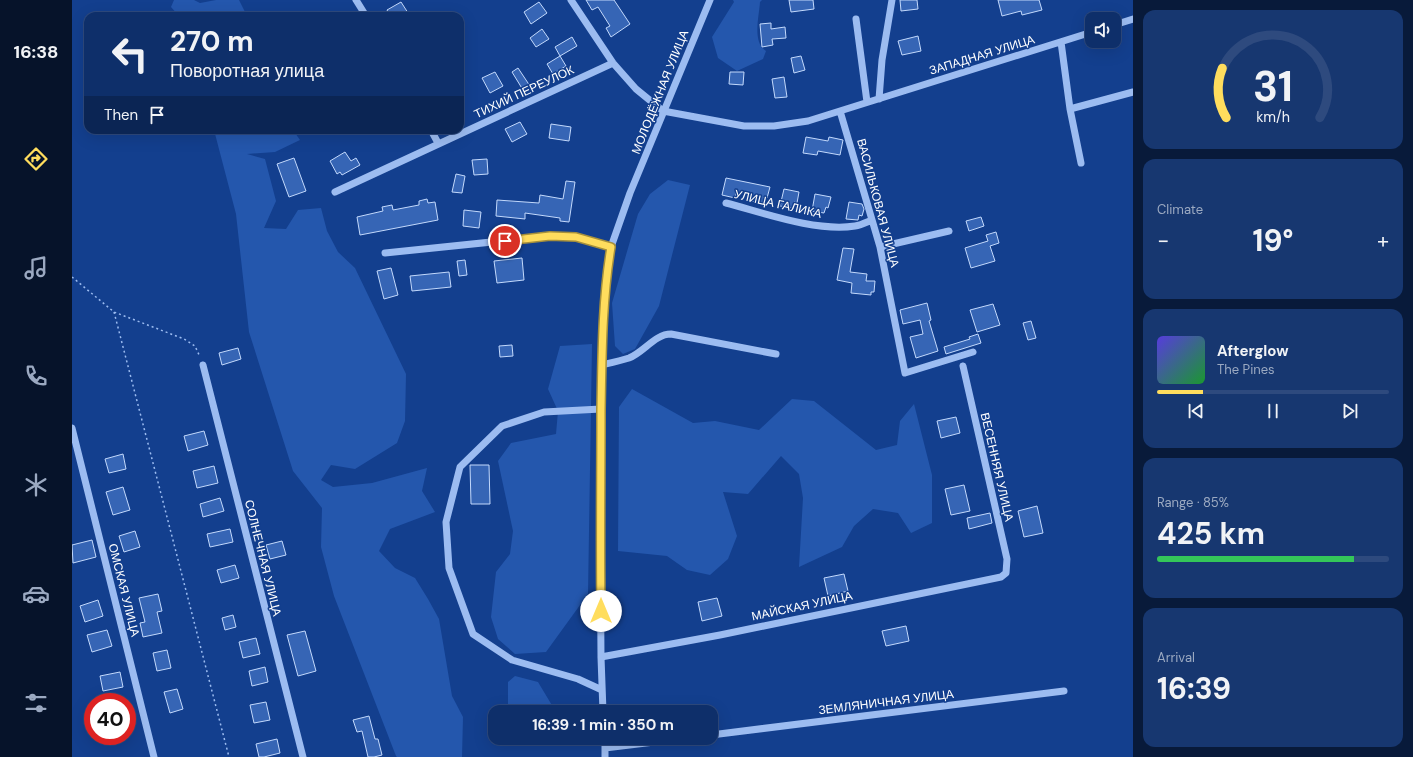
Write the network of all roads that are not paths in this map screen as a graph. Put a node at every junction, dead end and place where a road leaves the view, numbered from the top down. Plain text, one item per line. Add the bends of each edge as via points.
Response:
1 (356, 0) edge
2 (571, 0) edge
3 (710, 0) edge
4 (892, 0) edge
5 (364, 12) edge
6 (856, 19) dead end
7 (1133, 19) edge
8 (1121, 23) edge
9 (1085, 34) edge
10 (1061, 42) junction
11 (613, 63) junction
12 (1133, 92) edge
13 (879, 99) junction
14 (867, 102) junction
15 (1070, 109) junction
16 (663, 111) junction
17 (840, 111) junction
18 (464, 131) edge
19 (433, 134) edge
20 (458, 134) edge
21 (438, 143) junction
22 (1081, 163) dead end
23 (335, 192) dead end
24 (726, 203) dead end
25 (872, 220) junction
26 (949, 231) dead end
27 (611, 247) junction
28 (880, 247) junction
29 (385, 253) dead end
30 (973, 352) dead end
31 (776, 354) dead end
32 (203, 365) road end
33 (601, 365) junction
34 (962, 366) dead end
35 (601, 409) junction
36 (72, 428) edge
37 (1006, 573) joint
38 (601, 657) junction
39 (602, 690) junction
40 (1064, 691) dead end
41 (603, 705) edge
42 (718, 734) edge
43 (630, 745) edge
44 (605, 748) joint
45 (154, 757) edge
46 (303, 757) edge
47 (605, 757) edge

1 - 5 street
2 - 11 street
3 - 16 street, МОЛОДЁЖНАЯ УЛИЦА
4 - 13 street via 882,60
6 - 14 street
7 - 8 street
9 - 10 street, ЗАПАДНАЯ УЛИЦА
10 - 13 street, ЗАПАДНАЯ УЛИЦА
10 - 15 street
11 - 16 street via 636,89
11 - 18 street, ТИХИЙ ПЕРЕУЛОК
12 - 15 street
13 - 14 street, ЗАПАДНАЯ УЛИЦА
14 - 17 street, ЗАПАДНАЯ УЛИЦА
15 - 22 street
16 - 17 street, ЗАПАДНАЯ УЛИЦА via 744,126 774,126 808,121
16 - 27 street, МОЛОДЁЖНАЯ УЛИЦА
17 - 25 street, ВАСИЛЬКОВАЯ УЛИЦА
19 - 21 street
20 - 21 street, ТИХИЙ ПЕРЕУЛОК
21 - 23 street, ТИХИЙ ПЕРЕУЛОК
24 - 25 street, УЛИЦА ГАЛИКА via 813,225 856,226
25 - 28 street, ВАСИЛЬКОВАЯ УЛИЦА
26 - 28 street
27 - 29 street via 576,237 550,236
27 - 33 street, МОЛОДЁЖНАЯ УЛИЦА via 606,277
28 - 30 street, ВАСИЛЬКОВАЯ УЛИЦА via 905,373
31 - 33 street via 664,334 628,358
32 - 46 street, СОЛНЕЧНАЯ УЛИЦА
33 - 35 street, МОЛОДЁЖНАЯ УЛИЦА
34 - 37 street, ВЕСЕННЯЯ УЛИЦА via 1007,559
35 - 38 street, МОЛОДЁЖНАЯ УЛИЦА
35 - 39 street via 544,412 502,426 460,467 446,522 450,568 473,634 512,660 578,679
36 - 45 street, ОМСКАЯ УЛИЦА
37 - 38 street, МАЙСКАЯ УЛИЦА via 1001,577
38 - 39 street, МОЛОДЁЖНАЯ УЛИЦА
39 - 41 street, МОЛОДЁЖНАЯ УЛИЦА
40 - 42 street, ЗЕМЛЯНИЧНАЯ УЛИЦА
43 - 44 street
44 - 47 street

